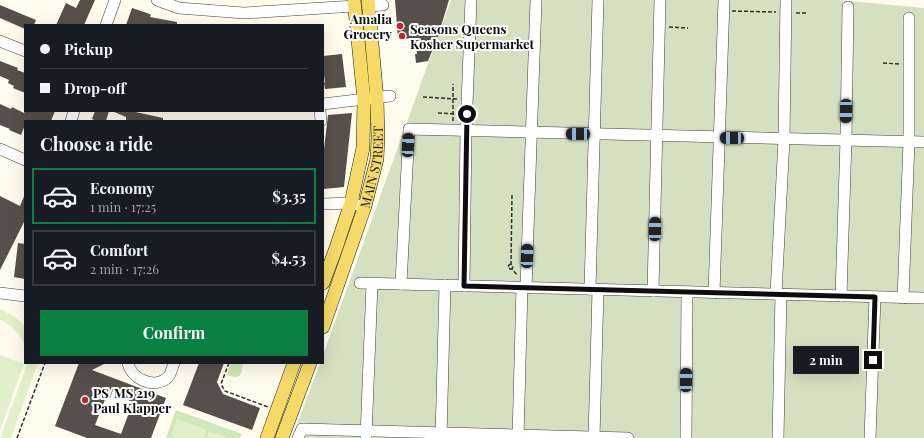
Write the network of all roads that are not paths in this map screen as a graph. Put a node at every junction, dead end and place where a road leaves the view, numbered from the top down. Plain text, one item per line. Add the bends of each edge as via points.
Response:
1 (114, 0) edge
2 (157, 0) edge
3 (471, 0) edge
4 (536, 0) edge
5 (598, 0) edge
6 (660, 0) edge
7 (724, 0) edge
8 (786, 0) edge
9 (354, 3) edge
10 (368, 3) edge
11 (383, 5) dead end
12 (848, 7) dead end
13 (910, 18) dead end
14 (106, 24) edge
15 (0, 40) edge
16 (24, 51) edge
17 (377, 98) junction
18 (324, 104) edge
19 (466, 131) junction
20 (531, 132) junction
21 (594, 134) junction
22 (657, 136) junction
23 (719, 137) junction
24 (784, 139) junction
25 (846, 140) junction
26 (909, 142) junction
27 (924, 142) edge
28 (1, 153) edge
29 (24, 160) edge
30 (351, 203) junction
31 (324, 204) edge
32 (366, 206) junction
33 (324, 281) edge
34 (401, 284) junction
35 (445, 286) junction
36 (464, 286) junction
37 (524, 288) junction
38 (594, 289) junction
39 (653, 291) junction
40 (687, 292) junction
41 (0, 293) edge
42 (714, 293) junction
43 (779, 294) junction
44 (24, 296) edge
45 (841, 296) junction
46 (875, 297) junction
47 (903, 298) junction
48 (924, 298) edge
49 (324, 324) edge
50 (128, 364) edge
51 (174, 364) edge
52 (294, 364) edge
53 (310, 364) edge
54 (366, 434) edge
55 (441, 435) edge
56 (518, 436) edge
57 (267, 438) edge
58 (282, 438) edge
59 (298, 438) edge
60 (594, 438) edge
61 (628, 438) edge
62 (686, 438) edge
63 (778, 438) edge
64 (870, 438) edge

1 - 14 street
2 - 9 street via 179,8 244,14
3 - 19 street
4 - 20 street
5 - 21 street
6 - 22 street
7 - 23 street
8 - 24 street
9 - 17 main road, MAIN STREET
10 - 11 street
10 - 17 main road, MAIN STREET
12 - 25 street
13 - 26 street
15 - 16 street
17 - 18 street
17 - 30 main road, MAIN STREET
17 - 32 main road, MAIN STREET via 377,159
19 - 20 street
19 - 34 street via 409,129
19 - 36 street
20 - 21 street
20 - 37 street
21 - 22 street
21 - 38 street
22 - 23 street
22 - 39 street
23 - 24 street
23 - 42 street
24 - 25 street
24 - 43 street
25 - 26 street
25 - 45 street
26 - 27 street
26 - 47 street
28 - 29 street
30 - 31 street
30 - 32 street
30 - 33 main road, MAIN STREET
32 - 49 main road, MAIN STREET
34 - 35 street
34 - 54 street via 366,283
35 - 36 street
35 - 55 street
36 - 37 street
37 - 38 street
37 - 56 street
38 - 39 street
38 - 60 street
39 - 40 street
40 - 42 street
40 - 62 street
41 - 44 street
42 - 43 street
43 - 45 street
43 - 63 street
45 - 46 street
46 - 47 street
46 - 64 street
47 - 48 street
50 - 51 street via 138,378 155,383 162,382 169,376
52 - 57 main road
53 - 58 main road
54 - 55 street
54 - 59 street via 302,429
55 - 56 street
56 - 60 street
60 - 61 street

